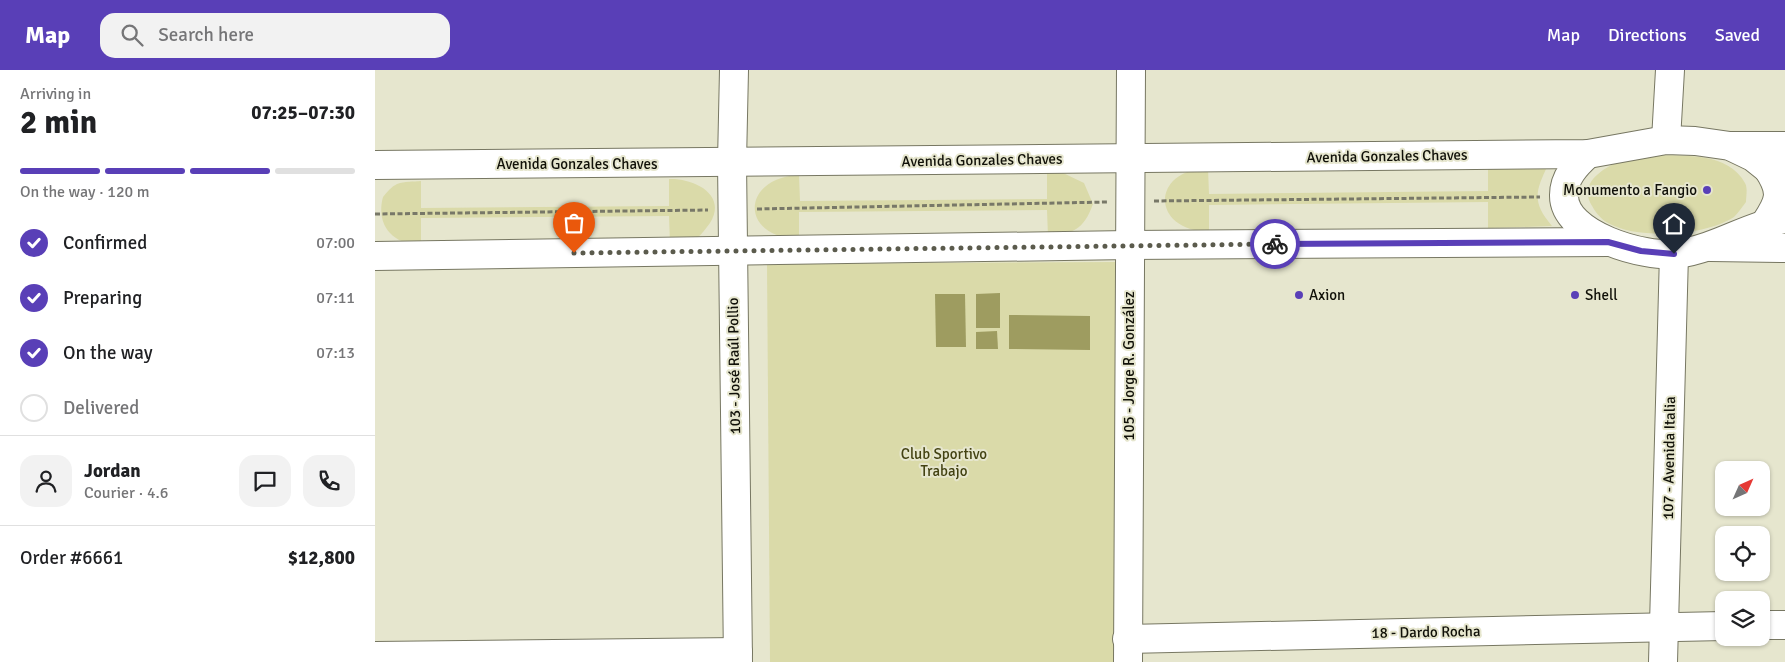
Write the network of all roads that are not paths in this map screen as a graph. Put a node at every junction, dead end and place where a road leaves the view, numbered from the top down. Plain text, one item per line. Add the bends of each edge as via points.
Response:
1 (734, 70) edge
2 (1131, 70) edge
3 (1670, 70) edge
4 (1666, 140) junction
5 (1729, 146) junction
6 (1785, 146) edge
7 (1589, 154) junction
8 (1131, 159) junction
9 (732, 162) junction
10 (375, 166) edge
11 (1777, 171) edge
12 (1775, 221) edge
13 (1608, 242) junction
14 (1129, 245) junction
15 (1711, 247) junction
16 (1785, 248) edge
17 (733, 251) junction
18 (1674, 254) junction
19 (375, 256) edge
20 (1770, 625) edge
21 (1785, 625) edge
22 (1665, 626) junction
23 (1715, 626) edge
24 (1127, 651) edge
25 (375, 656) edge
26 (738, 657) edge
27 (1663, 662) edge

1 - 9 main road, 103 - José Raúl Pollio
2 - 8 main road, 105 - Jorge R. González
3 - 4 main road
4 - 5 main road, Avenida Gonzales Chaves
4 - 7 main road, Avenida Gonzales Chaves
5 - 6 main road
5 - 11 main road
7 - 8 main road, Avenida Gonzales Chaves
7 - 13 main road via 1574,168 1565,184 1563,196 1569,212 1584,228
8 - 9 main road, Avenida Gonzales Chaves
8 - 14 main road, 105 - Jorge R. González
9 - 10 main road, Avenida Gonzales Chaves
9 - 17 main road, 103 - José Raúl Pollio
11 - 12 main road via 1779,195
12 - 15 main road
13 - 14 main road
13 - 18 main road via 1641,251
14 - 17 main road
14 - 24 main road, 105 - Jorge R. González
15 - 16 main road
15 - 18 main road
17 - 19 main road
17 - 26 main road, 103 - José Raúl Pollio
18 - 22 main road, 107 - Avenida Italia
20 - 21 main road
22 - 23 main road, 18 - Dardo Rocha
22 - 24 main road, 18 - Dardo Rocha
22 - 27 main road, 107 - Avenida Italia
25 - 26 main road

